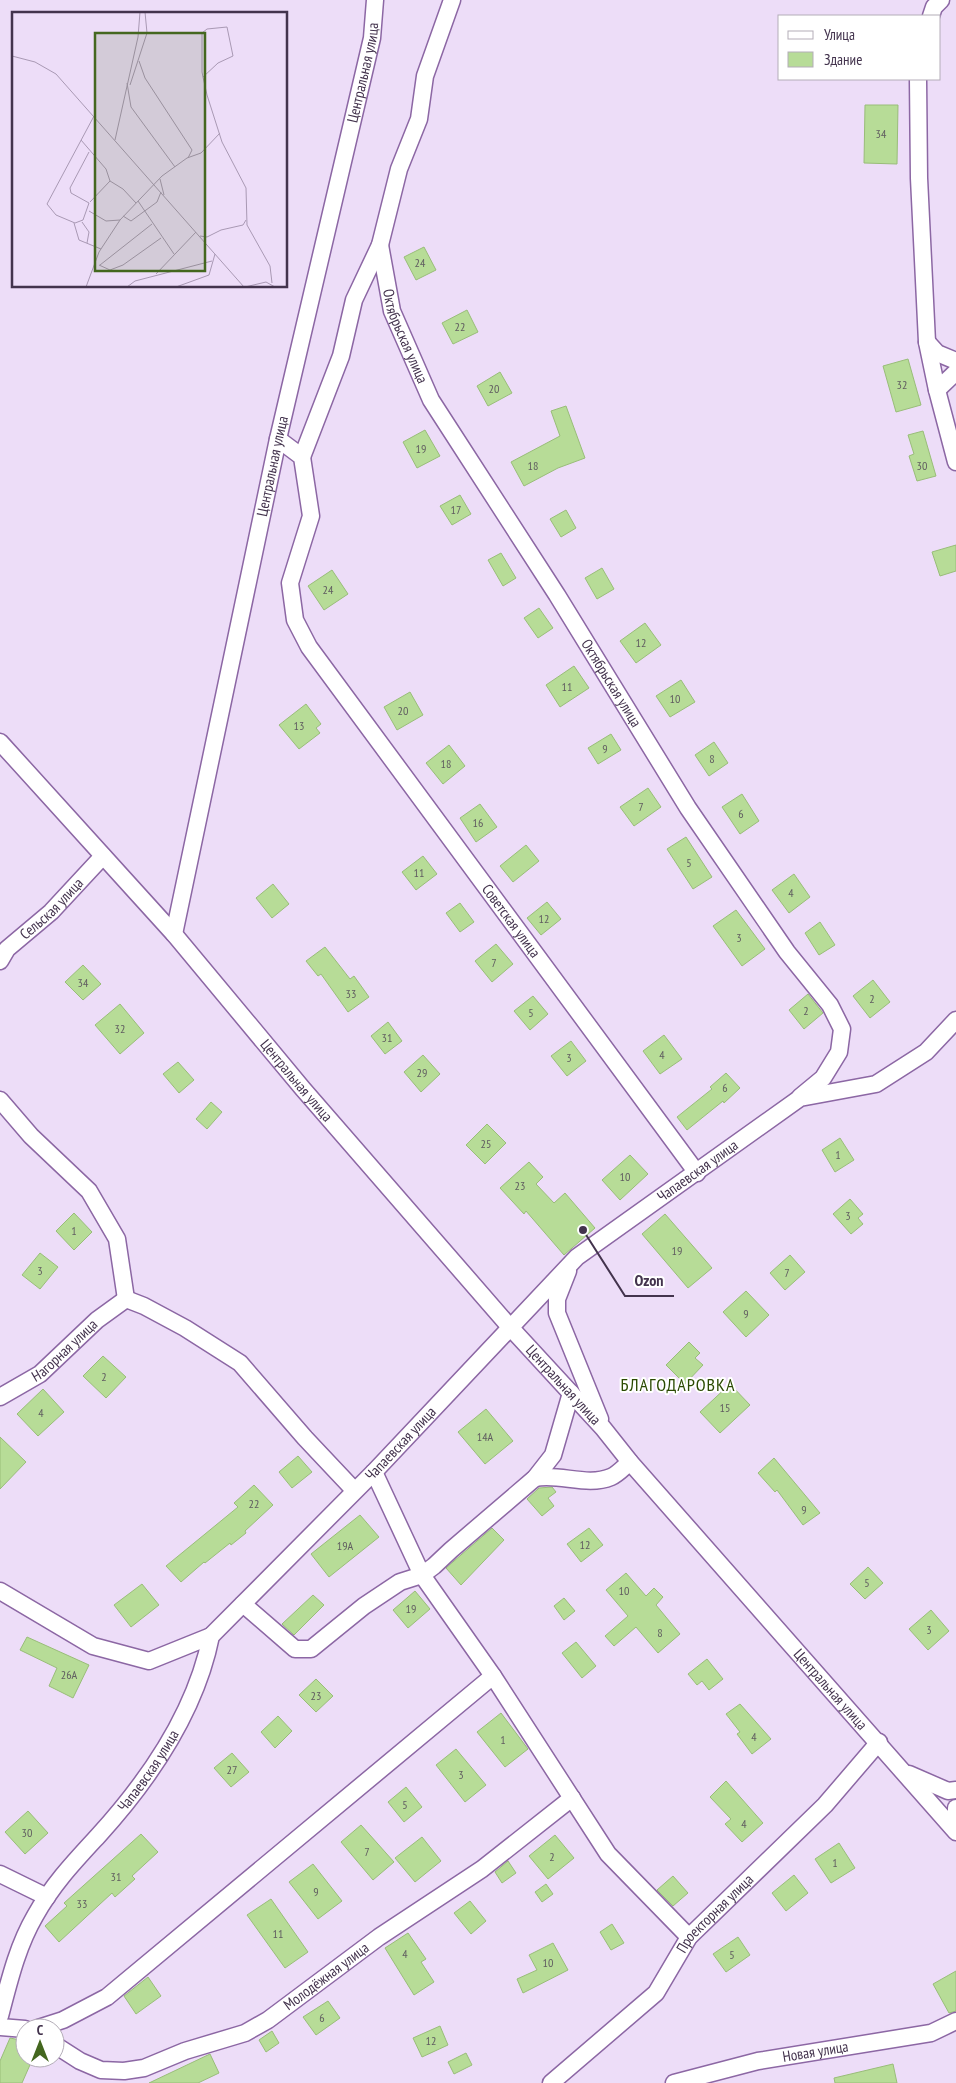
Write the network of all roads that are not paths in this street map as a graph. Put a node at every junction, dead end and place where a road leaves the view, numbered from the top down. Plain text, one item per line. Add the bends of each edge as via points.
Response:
1 (375, 0) edge
2 (452, 0) edge
3 (918, 80) edge
4 (380, 245) junction
5 (927, 342) junction
6 (956, 362) edge
7 (956, 372) edge
8 (937, 390) junction
9 (278, 439) junction
10 (302, 457) junction
11 (956, 462) edge
12 (0, 742) edge
13 (103, 856) junction
14 (174, 934) junction
15 (0, 961) edge
16 (956, 1020) edge
17 (800, 1098) junction
18 (0, 1100) edge
19 (697, 1173) junction
20 (577, 1257) junction
21 (126, 1299) junction
22 (509, 1326) junction
23 (571, 1392) junction
24 (0, 1398) edge
25 (603, 1428) junction
26 (630, 1462) junction
27 (374, 1472) junction
28 (535, 1478) junction
29 (354, 1490) junction
30 (422, 1575) junction
31 (0, 1591) edge
32 (243, 1604) junction
33 (211, 1636) junction
34 (493, 1676) junction
35 (879, 1742) junction
36 (904, 1772) junction
37 (956, 1790) edge
38 (572, 1798) junction
39 (956, 1808) edge
40 (956, 1813) edge
41 (956, 1832) edge
42 (0, 1874) edge
43 (47, 1897) junction
44 (690, 1937) junction
45 (0, 2016) edge
46 (65, 2019) edge
47 (956, 2021) edge
48 (0, 2027) edge
49 (15, 2029) edge
50 (65, 2051) edge
51 (551, 2083) edge
52 (674, 2083) edge

1 - 9 street, Центральная улица via 372,38
2 - 4 street via 425,76 419,119 399,170
3 - 5 street
4 - 10 street via 354,300 341,356
4 - 17 street, Октябрьская улица via 392,311 431,400 557,595 688,808 787,952 830,1005 842,1029 839,1052 822,1078
5 - 6 street via 937,353
5 - 8 street
7 - 8 street
8 - 11 street
9 - 10 street
9 - 14 street, Центральная улица
10 - 19 street, Советская улица via 311,516 290,583 295,620 309,646
12 - 13 street, Центральная улица
13 - 14 street, Центральная улица
13 - 15 street, Сельская улица via 51,912 7,949
14 - 22 street, Центральная улица
16 - 17 street, Чапаевская улица via 926,1052 876,1084
17 - 19 street, Чапаевская улица
18 - 21 street via 31,1136 89,1191 117,1239
19 - 20 street, Чапаевская улица
20 - 22 street, Чапаевская улица
20 - 25 street via 563,1280 557,1299 557,1313
21 - 24 street, Нагорная улица via 97,1320 40,1374
21 - 29 street via 185,1328 240,1363
22 - 23 street, Центральная улица
22 - 27 street, Чапаевская улица
23 - 25 street, Центральная улица
23 - 28 street via 553,1455
25 - 26 street, Центральная улица
26 - 28 street via 612,1477 597,1480
26 - 35 street, Центральная улица
27 - 29 street, Чапаевская улица
27 - 30 street
28 - 30 street
29 - 32 street, Чапаевская улица
30 - 32 street via 400,1582 311,1649 295,1649
30 - 34 street
31 - 33 street via 93,1646 148,1661
32 - 33 street, Чапаевская улица
33 - 43 street, Чапаевская улица via 205,1667 188,1705 148,1775 99,1835 65,1870
34 - 38 street
34 - 46 street via 107,1997
35 - 36 street, Центральная улица
35 - 44 street, Проекторная улица via 825,1804
36 - 37 street via 948,1791
36 - 41 street, Центральная улица
38 - 44 street via 608,1854
38 - 50 street, Молодёжная улица via 482,1869 372,1942 268,2020 244,2032 144,2068 101,2070
39 - 40 street
42 - 43 street
43 - 45 street, Чапаевская улица via 34,1916 13,1964
44 - 51 street, Проекторная улица via 656,1993
47 - 52 street, Новая улица via 931,2033 758,2061
48 - 49 street

